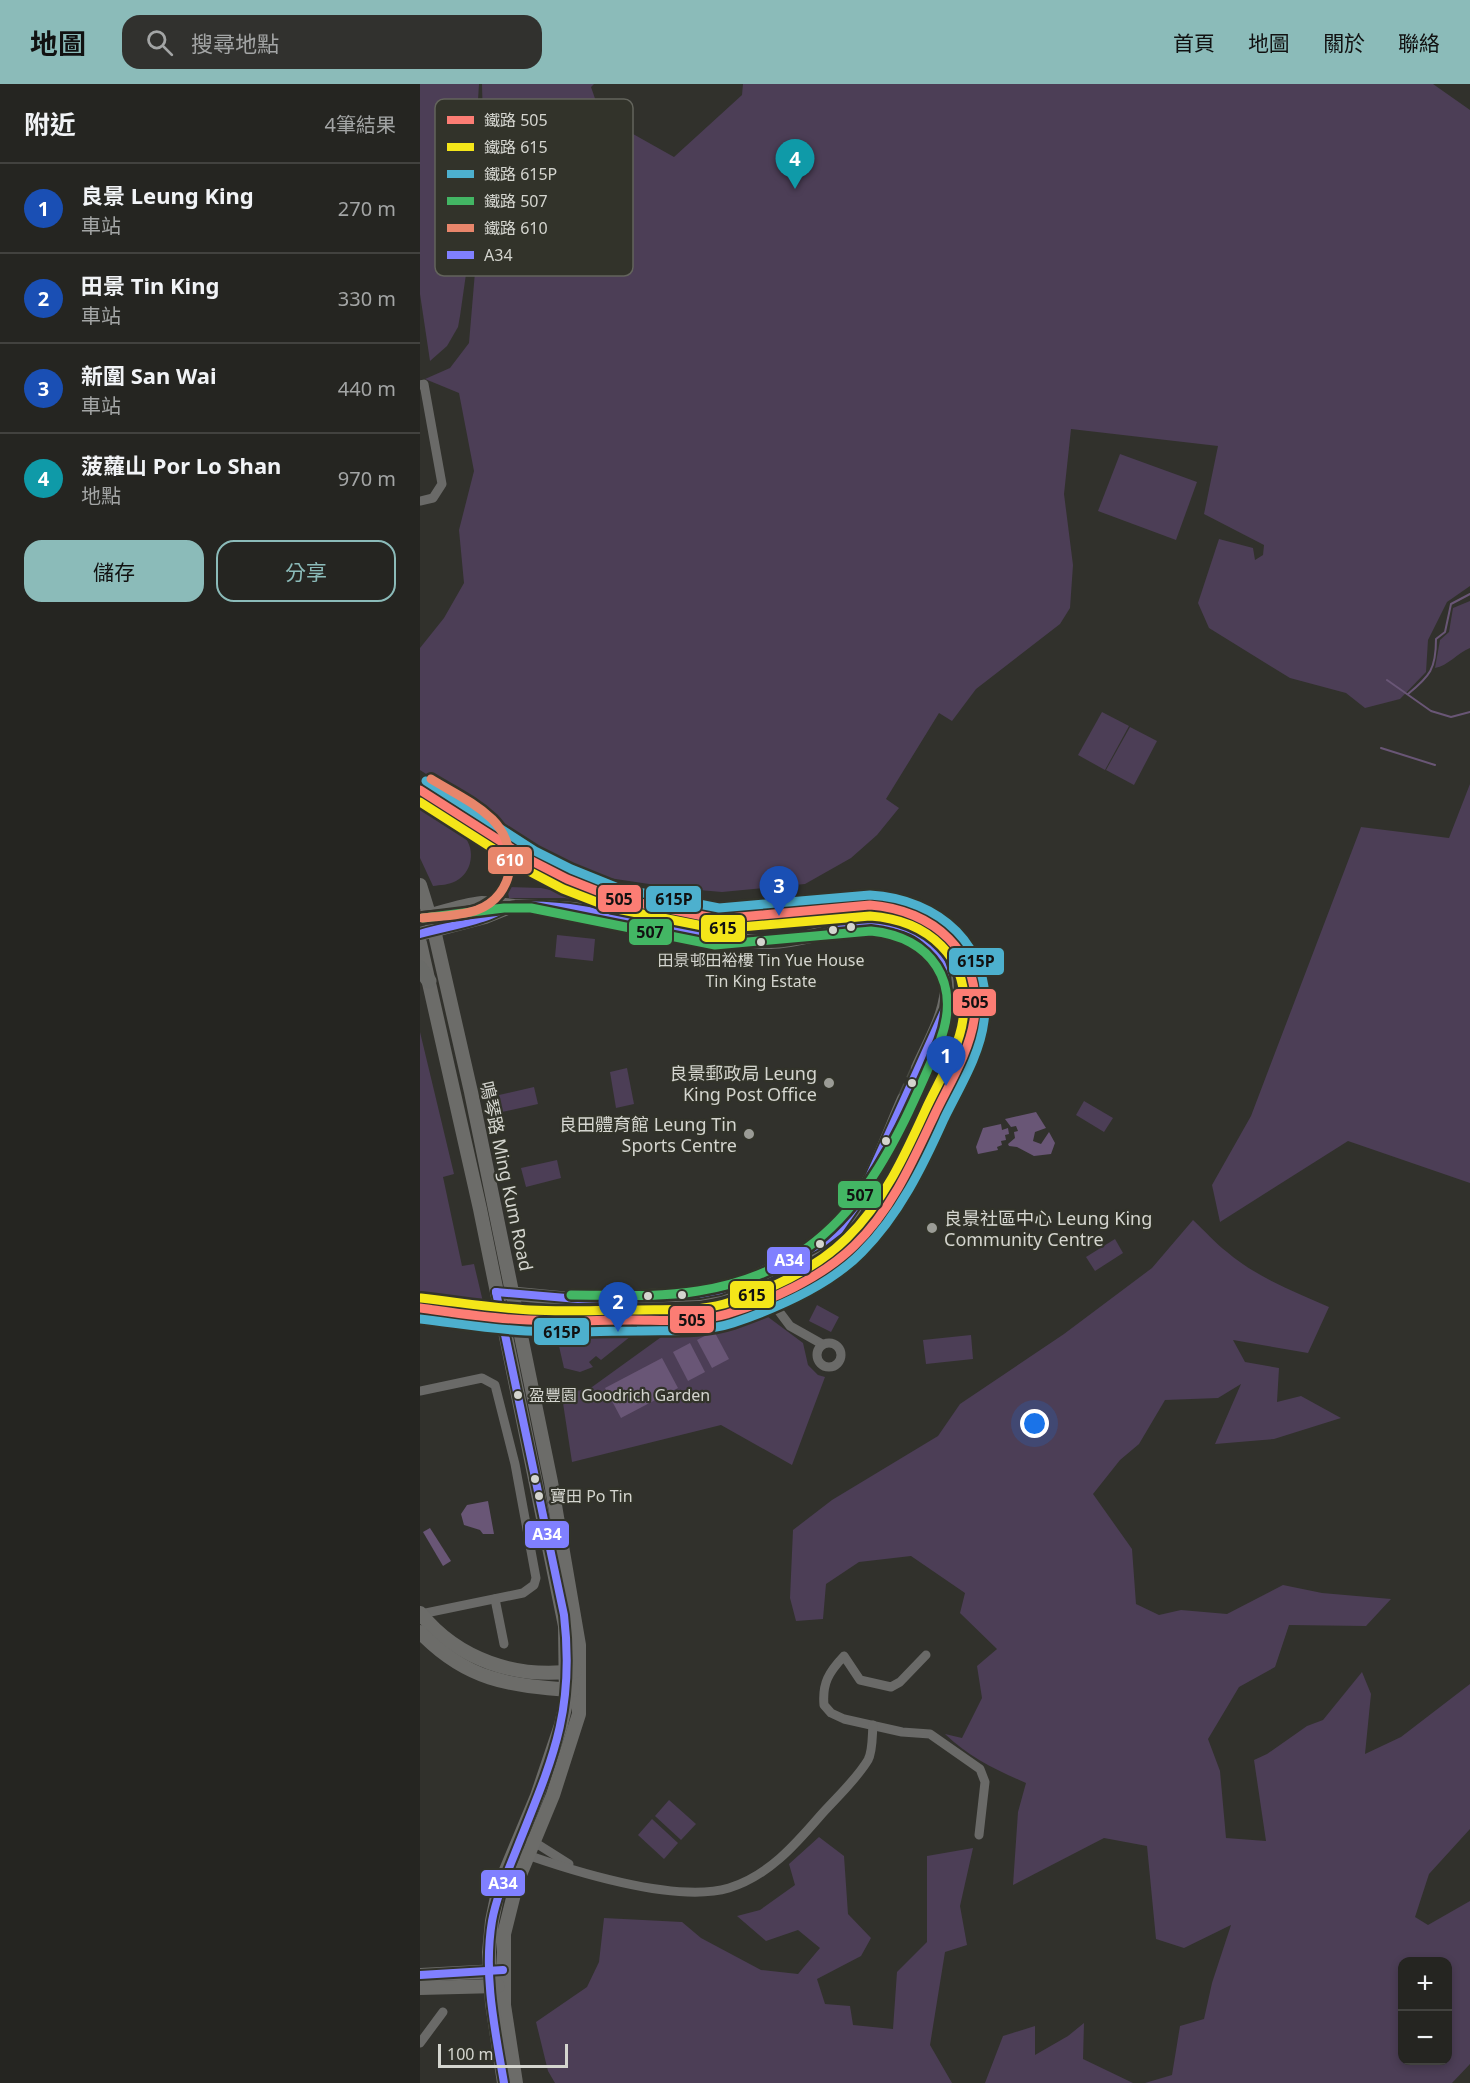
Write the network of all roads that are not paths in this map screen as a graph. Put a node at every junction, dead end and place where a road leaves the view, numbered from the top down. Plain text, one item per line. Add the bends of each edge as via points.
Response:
1 (423, 389) edge
2 (420, 501) edge
3 (420, 885) edge
4 (513, 906) junction
5 (425, 916) edge
6 (434, 930) junction
7 (420, 934) edge
8 (420, 943) edge
9 (425, 974) edge
10 (918, 1068) tunnel mouth
11 (904, 1099) tunnel mouth
12 (496, 1292) junction
13 (513, 1294) junction
14 (772, 1302) dead end
15 (822, 1344) dead end
16 (420, 1391) edge
17 (495, 1599) junction
18 (420, 1614) edge
19 (420, 1632) edge
20 (504, 1644) dead end
21 (926, 1655) dead end
22 (573, 1672) junction
23 (566, 1689) junction
24 (581, 1690) junction
25 (873, 1725) junction
26 (979, 1835) dead end
27 (527, 1839) junction
28 (522, 1853) junction
29 (576, 1869) junction
30 (496, 1971) junction
31 (420, 1975) edge
32 (497, 1986) junction
33 (420, 1988) edge
34 (443, 2012) dead end
35 (420, 2043) edge
36 (504, 2083) edge
37 (516, 2083) edge

1 - 2 street via 442,484 433,498
3 - 5 street, 鳴琴路 Ming Kum Road
4 - 5 street via 482,903
4 - 6 street
4 - 10 street via 572,909 754,941 790,941 874,925 910,929 934,951 948,990 945,1009
5 - 6 street, 鳴琴路 Ming Kum Road
6 - 7 street
6 - 13 street, 鳴琴路 Ming Kum Road
8 - 9 street, 鳴琴路 Ming Kum Road
9 - 12 street, 鳴琴路 Ming Kum Road
11 - 13 street via 845,1223 822,1243 785,1263 732,1286 699,1294 578,1299
12 - 13 street
12 - 22 street, 鳴琴路 Ming Kum Road
13 - 22 street, 鳴琴路 Ming Kum Road via 576,1614
14 - 15 street via 790,1326
16 - 17 street via 482,1378 495,1385 498,1392 537,1578 528,1590
17 - 18 street
17 - 20 street
18 - 22 street via 445,1639 485,1662 517,1670
19 - 23 street via 445,1656 476,1674 510,1684
21 - 25 street via 891,1686 860,1680 844,1656 832,1670 823,1686 824,1705 844,1719
22 - 23 street, 鳴琴路 Ming Kum Road
22 - 24 street, 鳴琴路 Ming Kum Road
23 - 24 street
23 - 27 street, 鳴琴路 Ming Kum Road via 561,1725
24 - 27 street, 鳴琴路 Ming Kum Road via 579,1714 553,1795
25 - 26 street via 930,1734 980,1769 985,1782
25 - 29 street via 869,1759 793,1847 753,1877 730,1888 707,1892 672,1891
27 - 28 street
27 - 29 street
28 - 29 street
28 - 30 street
30 - 31 street
30 - 32 street
32 - 33 street
32 - 36 street
32 - 37 street
34 - 35 street

